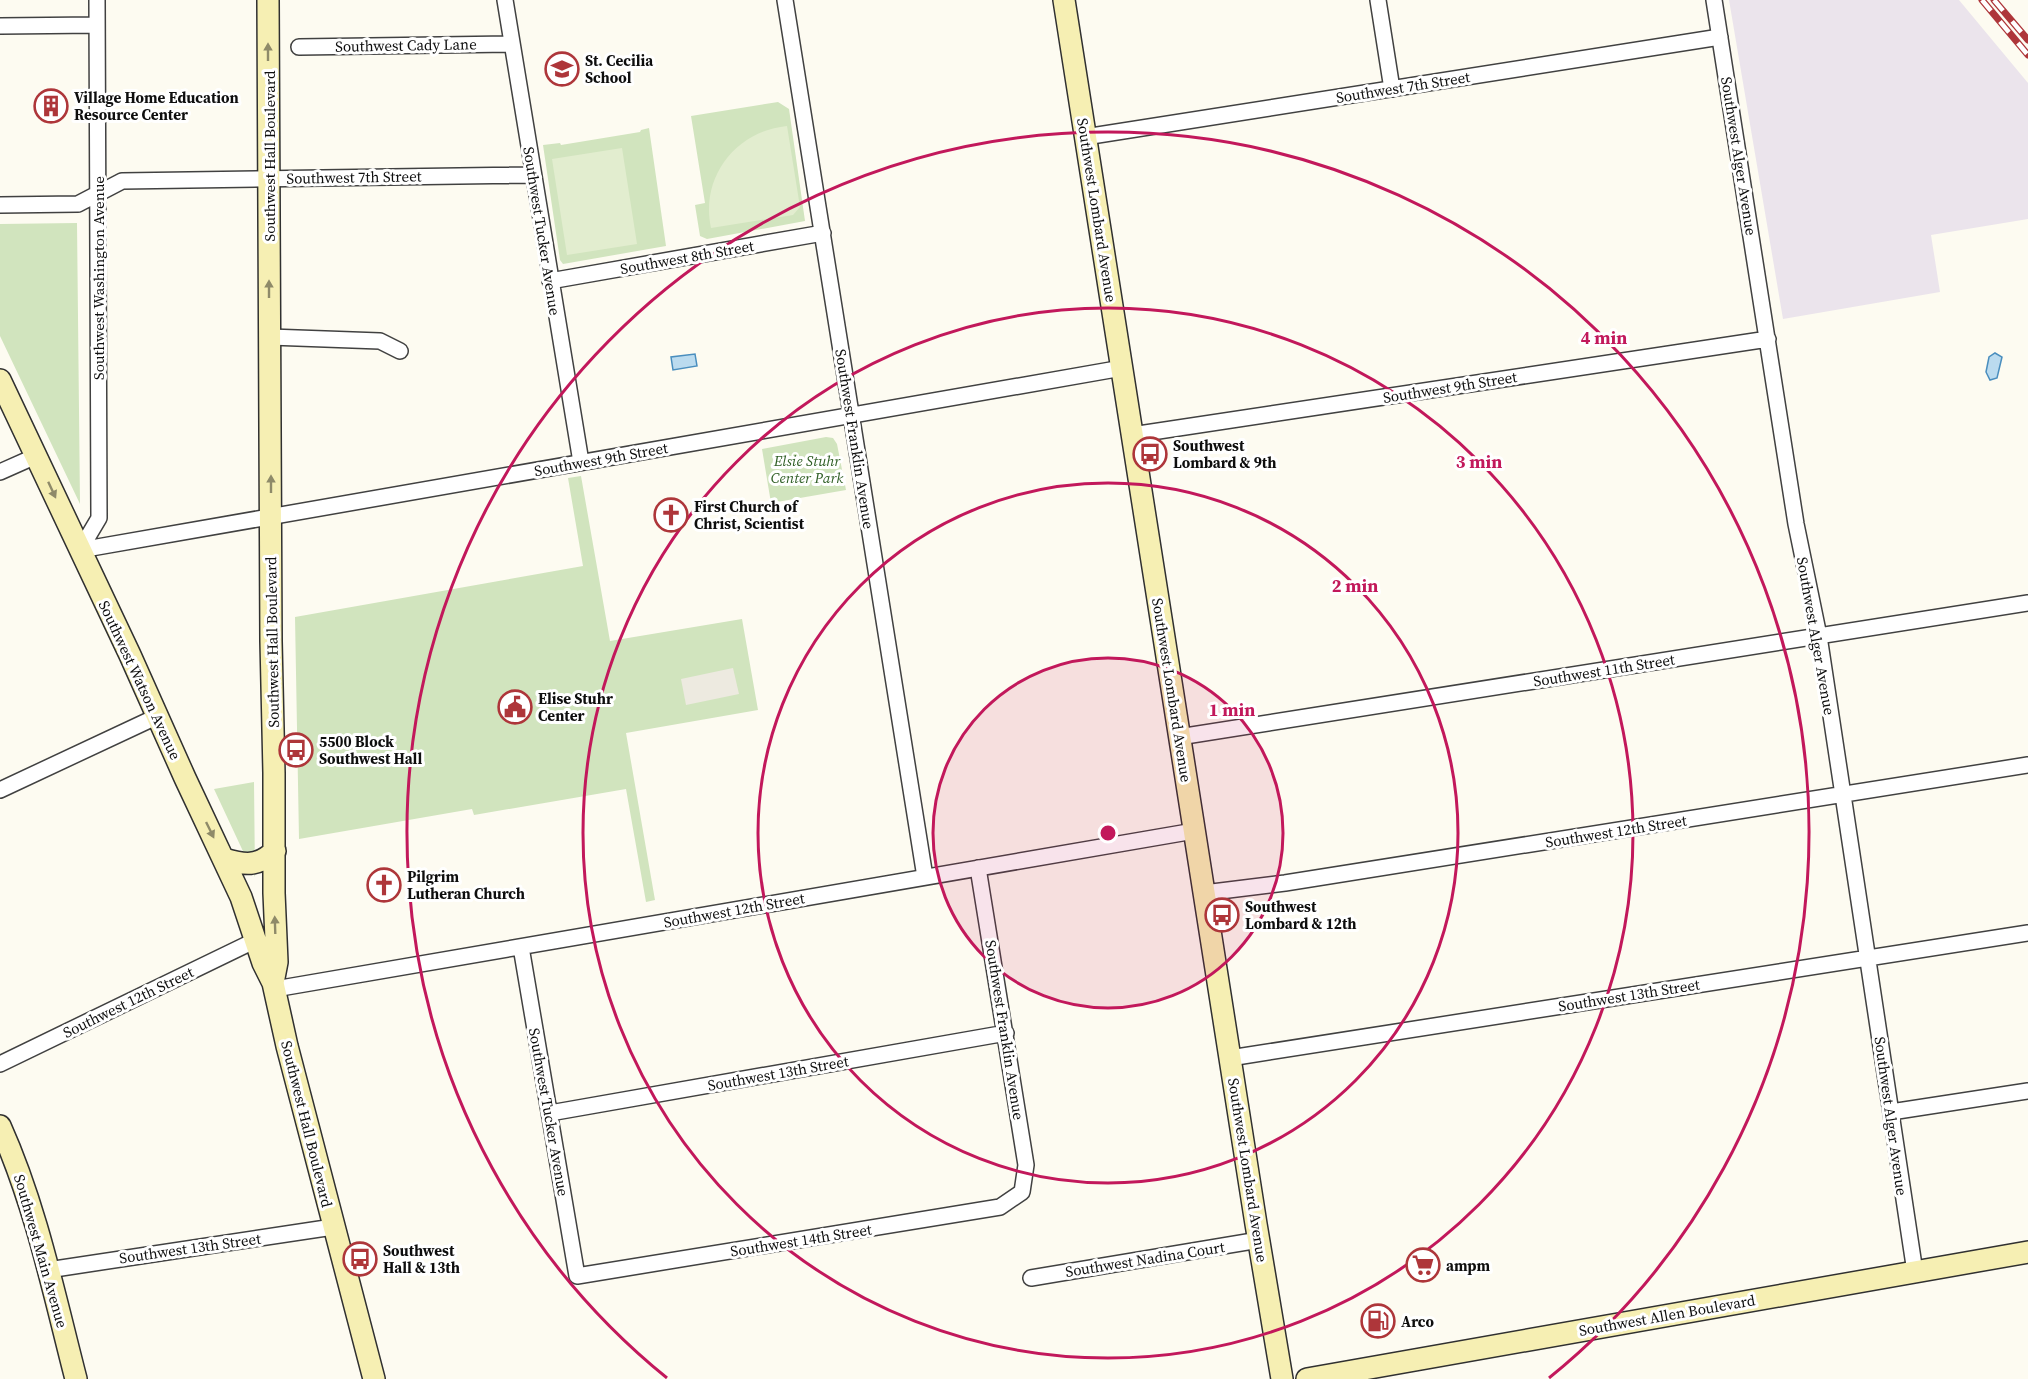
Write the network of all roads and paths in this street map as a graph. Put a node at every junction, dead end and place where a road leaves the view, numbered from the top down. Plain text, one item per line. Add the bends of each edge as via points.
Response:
1 (97, 0) edge
2 (268, 0) edge
3 (505, 0) edge
4 (785, 0) edge
5 (1064, 0) edge
6 (1378, 0) edge
7 (1714, 0) edge
8 (97, 25) junction
9 (0, 26) edge
10 (1720, 37) junction
11 (512, 44) junction
12 (299, 47) dead end
13 (1392, 89) junction
14 (1085, 137) junction
15 (533, 175) junction
16 (268, 178) junction
17 (98, 193) junction
18 (0, 205) edge
19 (823, 233) junction
20 (550, 281) junction
21 (270, 337) junction
22 (1768, 339) junction
23 (400, 351) dead end
24 (1122, 368) junction
25 (0, 380) edge
26 (851, 416) junction
27 (1132, 435) junction
28 (36, 456) junction
29 (581, 462) junction
30 (0, 472) edge
31 (271, 517) junction
32 (80, 550) junction
33 (2028, 603) edge
34 (1819, 636) junction
35 (158, 716) junction
36 (1179, 737) junction
37 (2028, 765) edge
38 (0, 790) edge
39 (1842, 795) junction
40 (1194, 831) junction
41 (275, 851) junction
42 (224, 859) junction
43 (978, 868) junction
44 (924, 877) junction
45 (1204, 893) junction
46 (2028, 933) edge
47 (256, 940) junction
48 (521, 947) junction
49 (1869, 957) junction
50 (274, 986) junction
51 (1006, 1033) junction
52 (1230, 1058) junction
53 (0, 1064) edge
54 (2028, 1091) edge
55 (1891, 1112) junction
56 (550, 1113) junction
57 (0, 1126) edge
58 (1022, 1192) joint
59 (333, 1227) junction
60 (1259, 1240) junction
61 (2028, 1252) edge
62 (48, 1270) junction
63 (1915, 1272) junction
64 (577, 1276) joint
65 (1031, 1278) dead end
66 (76, 1379) edge
67 (374, 1379) edge
68 (1282, 1379) edge
69 (1307, 1379) edge

1 - 8 street, Southwest Washington Avenue
16 -> 2 main road, Southwest Hall Boulevard
3 - 11 street, Southwest Tucker Avenue
4 - 19 street, Southwest Franklin Avenue
5 - 14 main road, Southwest Lombard Avenue
6 - 13 street
7 - 10 street, Southwest Alger Avenue
8 - 9 street
8 - 17 street, Southwest Washington Avenue
10 - 13 street, Southwest 7th Street
10 - 22 street, Southwest Alger Avenue
11 - 12 street, Southwest Cady Lane
11 - 15 street, Southwest Tucker Avenue
13 - 14 street, Southwest 7th Street
14 - 24 main road, Southwest Lombard Avenue
15 - 16 street, Southwest 7th Street
15 - 20 street, Southwest Tucker Avenue
16 - 17 street, Southwest 7th Street via 122,181
21 -> 16 main road, Southwest Hall Boulevard
17 - 18 street, Southwest 7th Street via 78,204
17 - 32 street, Southwest Washington Avenue via 99,518
19 - 20 street, Southwest 8th Street
19 - 26 street, Southwest Franklin Avenue
20 - 29 street, Southwest Tucker Avenue
21 - 23 street via 374,340
31 -> 21 main road, Southwest Hall Boulevard
22 - 27 street, Southwest 9th Street
22 - 34 street, Southwest Alger Avenue via 1796,524
24 - 26 street, Southwest 9th Street
24 - 27 main road, Southwest Lombard Avenue
25 - 28 main road, Southwest Watson Avenue
26 - 29 street, Southwest 9th Street
26 - 44 street, Southwest Franklin Avenue
27 - 36 main road, Southwest Lombard Avenue
28 - 30 street
28 -> 32 main road, Southwest Watson Avenue
29 - 31 street, Southwest 9th Street
31 - 32 street, Southwest 9th Street
31 - 41 main road, Southwest Hall Boulevard
32 - 35 main road, Southwest Watson Avenue
33 - 34 street, Southwest 11th Street
34 - 36 street, Southwest 11th Street
34 - 39 street, Southwest Alger Avenue
35 - 38 street
35 -> 42 main road, Southwest Watson Avenue
36 - 40 main road, Southwest Lombard Avenue
37 - 39 street, Southwest 12th Street
39 - 45 street, Southwest 12th Street
39 - 49 street, Southwest Alger Avenue
40 - 43 street, Southwest 12th Street
40 - 45 main road, Southwest Lombard Avenue
41 - 42 main road via 252,864
50 -> 41 main road, Southwest Hall Boulevard
42 - 47 main road, Southwest Watson Avenue
43 - 44 street, Southwest 12th Street
43 - 51 street, Southwest Franklin Avenue
44 - 48 street, Southwest 12th Street
45 - 52 main road, Southwest Lombard Avenue
46 - 49 street, Southwest 13th Street
47 - 50 main road, Southwest Watson Avenue
47 - 53 street, Southwest 12th Street
48 - 50 street, Southwest 12th Street
48 - 56 street, Southwest Tucker Avenue
49 - 52 street, Southwest 13th Street
49 - 55 street, Southwest Alger Avenue
50 - 59 main road, Southwest Hall Boulevard
51 - 56 street, Southwest 13th Street
51 - 58 street, Southwest Franklin Avenue via 1026,1165
52 - 60 main road, Southwest Lombard Avenue
54 - 55 street
55 - 63 street, Southwest Alger Avenue
56 - 64 street, Southwest Tucker Avenue
57 - 62 main road, Southwest Main Avenue via 21,1175
58 - 64 street, Southwest 14th Street via 1000,1207
59 - 62 street, Southwest 13th Street
59 - 67 main road, Southwest Hall Boulevard
60 - 65 street, Southwest Nadina Court
60 - 68 main road, Southwest Lombard Avenue
61 - 63 main road, Southwest Allen Boulevard
62 - 66 main road, Southwest Main Avenue
63 - 69 main road, Southwest Allen Boulevard

